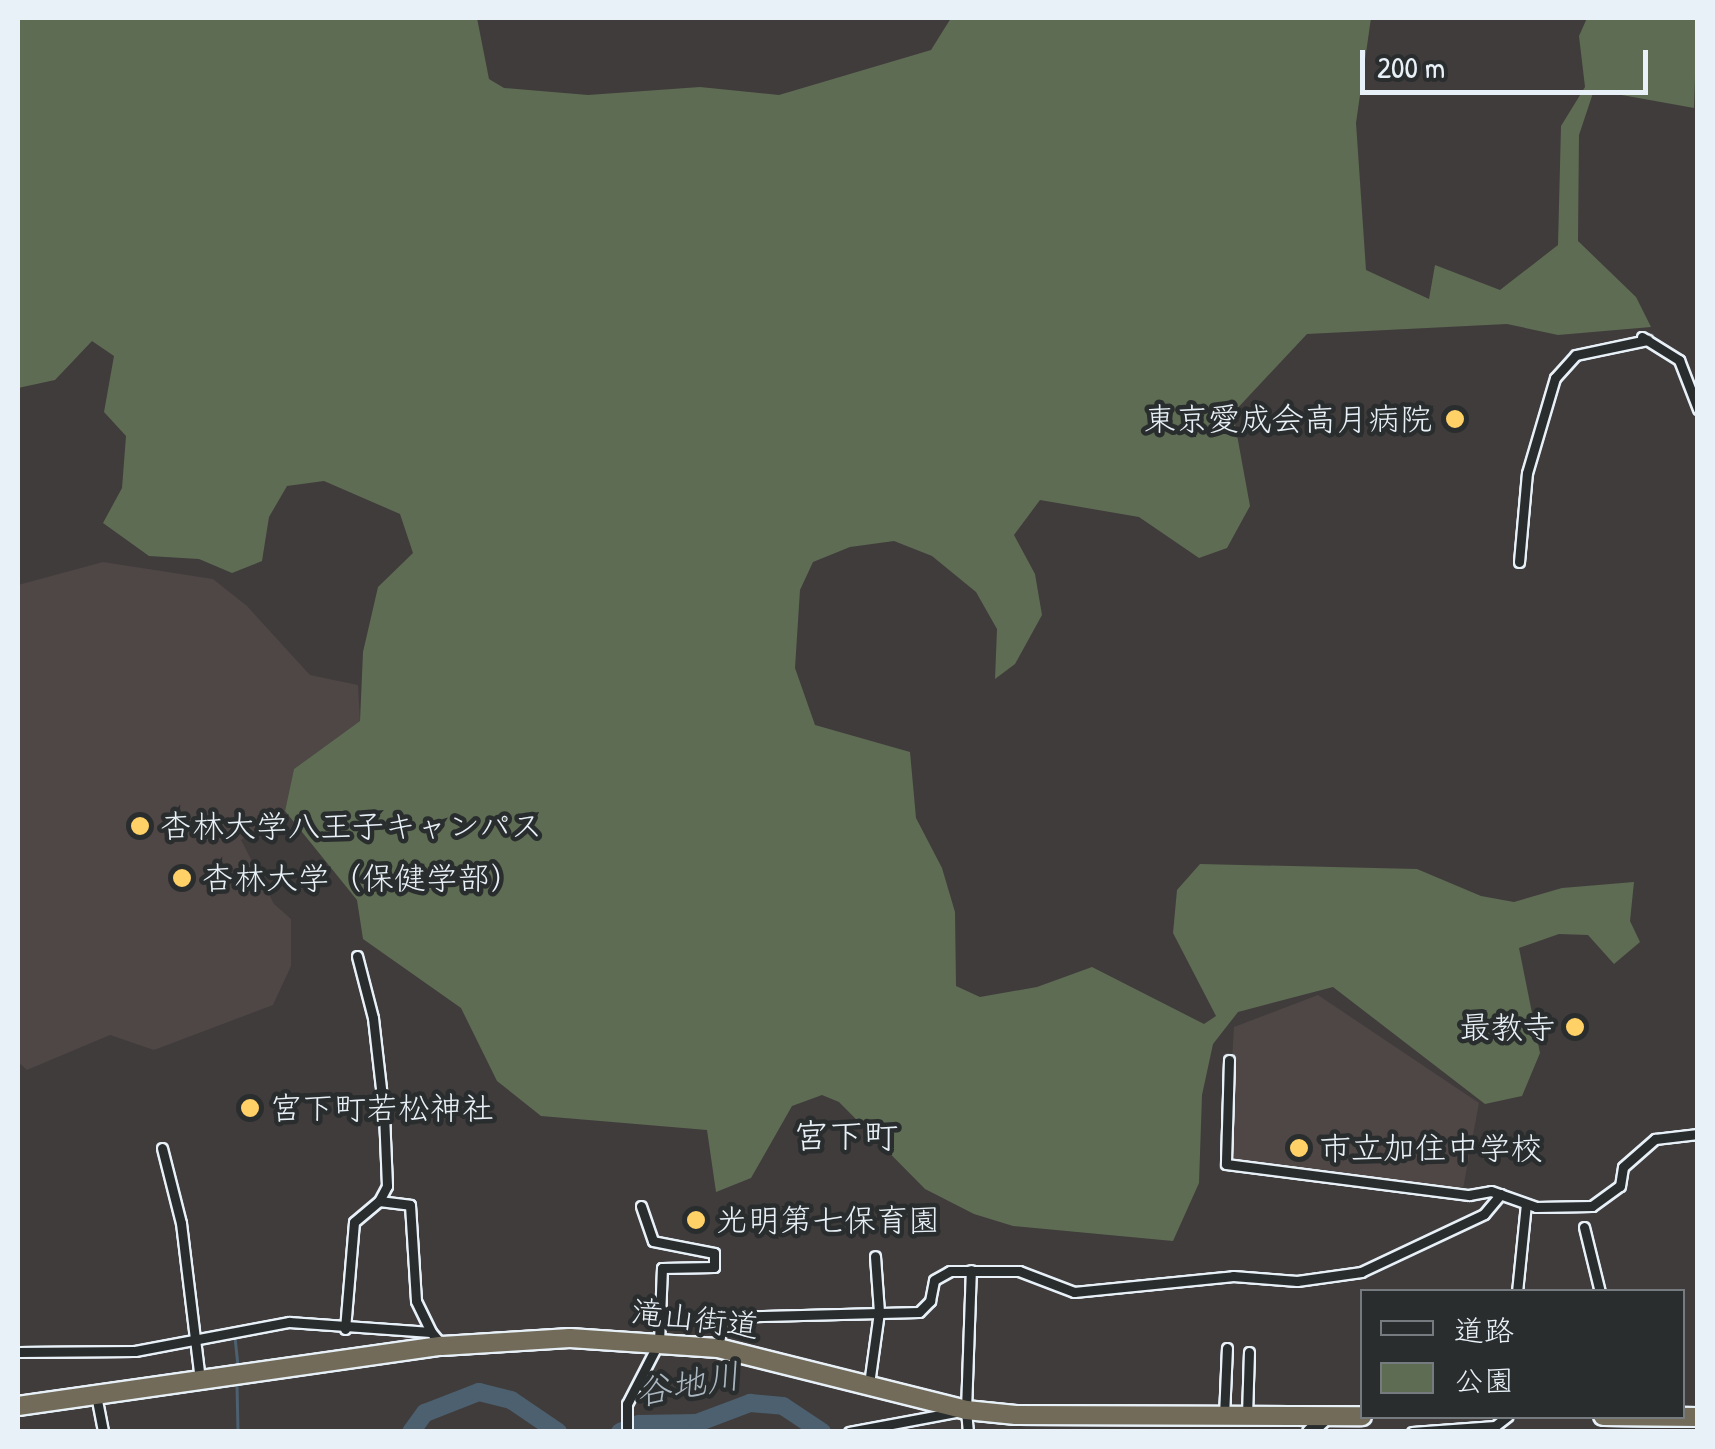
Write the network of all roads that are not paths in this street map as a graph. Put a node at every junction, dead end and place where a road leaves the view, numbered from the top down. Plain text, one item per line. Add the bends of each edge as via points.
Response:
1 (1698, 409) edge
2 (1519, 562) dead end
3 (357, 956) dead end
4 (1229, 1060) dead end
5 (1698, 1134) edge
6 (162, 1148) dead end
7 (1501, 1194) junction
8 (379, 1201) junction
9 (1526, 1204) junction
10 (640, 1206) dead end
11 (1584, 1227) dead end
12 (875, 1256) dead end
13 (971, 1270) junction
14 (1517, 1289) edge
15 (1599, 1289) edge
16 (879, 1312) junction
17 (345, 1329) junction
18 (436, 1339) junction
19 (196, 1340) junction
20 (659, 1342) junction
21 (718, 1348) junction
22 (1227, 1348) dead end
23 (18, 1352) edge
24 (1248, 1352) dead end
25 (200, 1380) junction
26 (869, 1384) junction
27 (96, 1395) junction
28 (18, 1406) edge
29 (966, 1410) junction
30 (1224, 1416) junction
31 (1247, 1416) junction
32 (1360, 1416) edge
33 (1326, 1417) junction
34 (1504, 1419) edge
35 (626, 1426) edge
36 (102, 1432) edge
37 (849, 1432) edge
38 (968, 1432) edge
39 (1310, 1432) edge
40 (1412, 1432) edge

1 - 2 street via 1679,360 1643,338 1576,355 1555,378 1527,472
3 - 8 street via 373,1018 384,1114 387,1186
4 - 7 street via 1226,1164
5 - 9 street via 1655,1138 1623,1168 1620,1186 1592,1206
6 - 19 street via 178,1207
7 - 9 street
7 - 13 street via 1484,1214 1361,1272 1074,1292 1019,1271
8 - 17 street via 354,1222
8 - 18 street via 410,1205 416,1301
9 - 14 street
10 - 20 street via 654,1241 714,1253 714,1267 662,1268
11 - 15 street
12 - 16 street
13 - 16 street via 941,1274 919,1312
13 - 29 street
16 - 21 street via 724,1317
16 - 26 street
17 - 18 street
17 - 19 street via 289,1322
18 - 20 highway, 滝山街道
18 - 25 highway, 滝山街道
19 - 23 street via 135,1351
19 - 25 street
20 - 21 highway, 滝山街道
20 - 35 street via 630,1396
21 - 26 highway, 滝山街道
22 - 30 street
24 - 31 street
25 - 27 highway, 滝山街道
26 - 29 highway, 滝山街道
27 - 28 highway, 滝山街道
27 - 36 street
29 - 30 highway, 滝山街道
29 - 37 street
29 - 38 street
30 - 31 highway, 滝山街道
31 - 33 highway, 滝山街道
32 - 33 highway, 滝山街道
33 - 39 main road
34 - 40 street via 1495,1426

